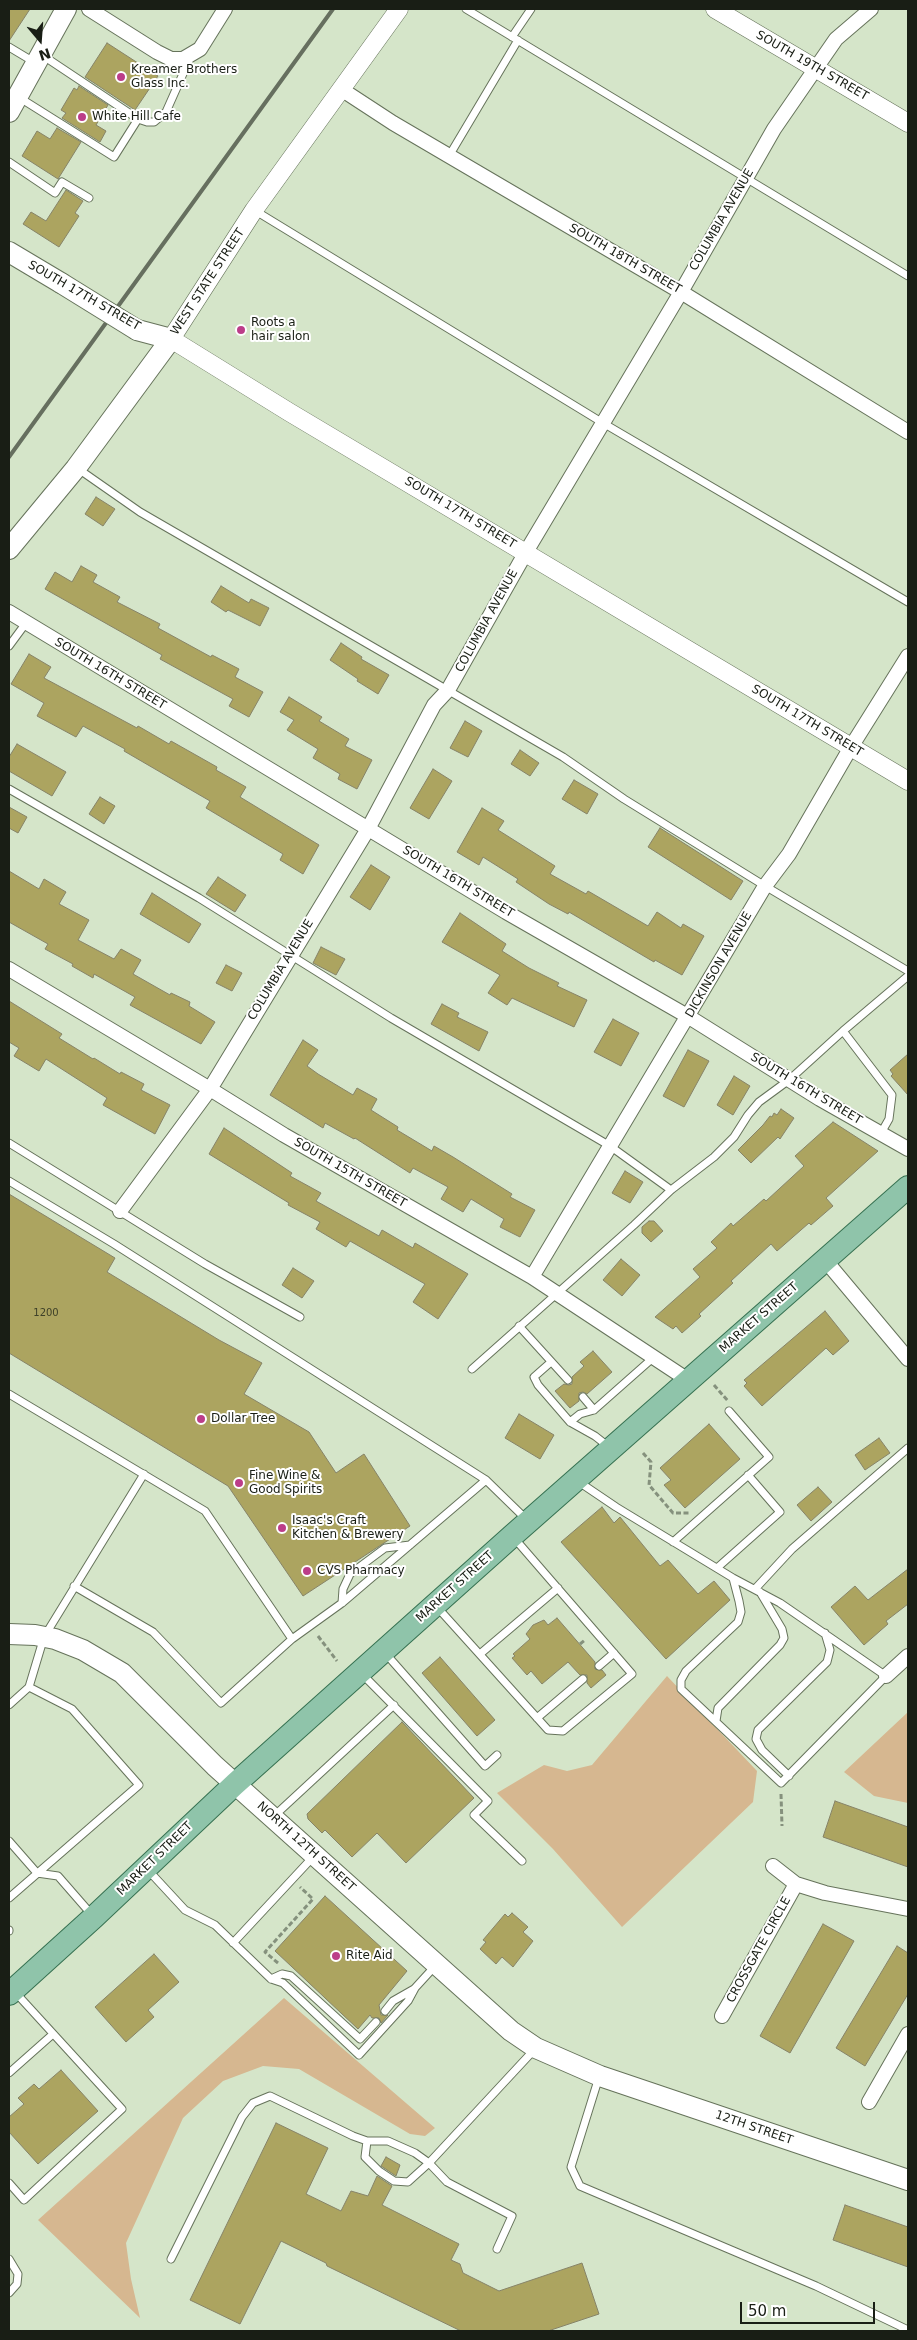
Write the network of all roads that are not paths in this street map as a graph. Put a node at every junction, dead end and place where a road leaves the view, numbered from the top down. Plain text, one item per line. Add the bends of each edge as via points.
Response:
1 (66, 9) edge
2 (89, 9) edge
3 (225, 9) edge
4 (399, 9) edge
5 (466, 9) edge
6 (531, 9) edge
7 (715, 9) edge
8 (871, 9) edge
9 (516, 38) junction
10 (9, 47) edge
11 (191, 56) junction
12 (39, 59) junction
13 (815, 69) junction
14 (341, 89) junction
15 (13, 104) edge
16 (138, 119) junction
17 (908, 122) edge
18 (449, 156) junction
19 (9, 162) edge
20 (746, 178) junction
21 (89, 198) dead end
22 (254, 210) junction
23 (9, 252) edge
24 (908, 276) edge
25 (681, 292) junction
26 (171, 339) junction
27 (603, 423) junction
28 (908, 432) edge
29 (76, 468) junction
30 (9, 549) edge
31 (526, 552) junction
32 (908, 602) edge
33 (9, 612) edge
34 (26, 623) junction
35 (9, 646) edge
36 (908, 656) edge
37 (448, 690) junction
38 (851, 747) junction
39 (908, 781) edge
40 (9, 789) edge
41 (368, 829) junction
42 (765, 886) junction
43 (290, 955) junction
44 (9, 969) edge
45 (908, 971) edge
46 (908, 976) edge
47 (689, 1017) junction
48 (843, 1031) junction
49 (789, 1080) junction
50 (210, 1089) junction
51 (881, 1133) junction
52 (9, 1143) edge
53 (610, 1146) junction
54 (908, 1149) edge
55 (9, 1181) edge
56 (908, 1187) edge
57 (671, 1190) junction
58 (120, 1211) junction
59 (825, 1260) junction
60 (532, 1277) junction
61 (556, 1293) junction
62 (300, 1317) dead end
63 (519, 1326) junction
64 (654, 1357) junction
65 (908, 1359) edge
66 (551, 1362) junction
67 (472, 1369) dead end
68 (568, 1380) dead end
69 (688, 1380) junction
70 (9, 1395) edge
71 (583, 1397) dead end
72 (731, 1409) road end
73 (594, 1410) junction
74 (570, 1422) junction
75 (908, 1448) edge
76 (611, 1450) junction
77 (144, 1474) junction
78 (748, 1475) junction
79 (486, 1480) junction
80 (576, 1480) junction
81 (520, 1529) junction
82 (673, 1542) junction
83 (412, 1544) junction
84 (717, 1568) junction
85 (733, 1578) junction
86 (74, 1586) junction
87 (558, 1588) junction
88 (757, 1590) junction
89 (342, 1603) junction
90 (435, 1605) junction
91 (825, 1633) junction
92 (9, 1634) edge
93 (44, 1637) junction
94 (292, 1639) junction
95 (384, 1651) junction
96 (614, 1653) junction
97 (480, 1654) junction
98 (908, 1656) edge
99 (599, 1666) dead end
100 (360, 1672) junction
101 (886, 1676) junction
102 (583, 1679) dead end
103 (29, 1687) junction
104 (9, 1705) edge
105 (394, 1705) junction
106 (537, 1718) junction
107 (716, 1721) junction
108 (497, 1755) dead end
109 (788, 1776) junction
110 (235, 1784) junction
111 (272, 1817) junction
112 (9, 1841) edge
113 (314, 1855) junction
114 (522, 1860) dead end
115 (773, 1866) dead end
116 (146, 1868) junction
117 (37, 1873) junction
118 (796, 1884) junction
119 (10, 1894) edge
120 (908, 1910) edge
121 (94, 1917) junction
122 (233, 1943) junction
123 (436, 1964) junction
124 (271, 1979) junction
125 (415, 1988) junction
126 (11, 1992) edge
127 (385, 2011) dead end
128 (722, 2016) dead end
129 (376, 2022) dead end
130 (52, 2034) junction
131 (908, 2034) edge
132 (536, 2048) junction
133 (9, 2073) edge
134 (600, 2076) junction
135 (869, 2102) dead end
136 (367, 2141) junction
137 (429, 2163) junction
138 (908, 2180) edge
139 (9, 2183) edge
140 (497, 2249) dead end
141 (9, 2259) edge
142 (171, 2259) dead end
143 (9, 2293) edge
144 (908, 2330) edge

1 - 12 main road
2 - 11 street via 172,59
3 - 11 street via 200,49
4 - 14 street, WEST STATE STREET
5 - 9 lane
6 - 9 lane
7 - 13 street, SOUTH 19TH STREET
8 - 13 street, COLUMBIA AVENUE via 836,39
9 - 18 lane
9 - 20 lane
10 - 12 lane
11 - 16 lane via 166,112 154,122
12 - 15 main road
12 - 16 lane
13 - 17 street, SOUTH 19TH STREET
13 - 20 street, COLUMBIA AVENUE
14 - 18 street, SOUTH 18TH STREET
14 - 22 street, WEST STATE STREET
15 - 16 lane via 114,157
18 - 25 street, SOUTH 18TH STREET
19 - 21 lane via 55,193 62,182
20 - 24 lane
20 - 25 street, COLUMBIA AVENUE
22 - 26 street, WEST STATE STREET
22 - 27 lane
23 - 26 main road, SOUTH 17TH STREET, bridge via 137,330
25 - 27 street, COLUMBIA AVENUE
25 - 28 street, SOUTH 18TH STREET
26 - 29 main road, WEST STATE STREET
26 - 31 street, SOUTH 17TH STREET
27 - 31 street, COLUMBIA AVENUE
27 - 32 lane
29 - 30 main road, WEST STATE STREET
29 - 37 lane via 140,512
31 - 37 street, COLUMBIA AVENUE
31 - 38 street, SOUTH 17TH STREET
33 - 34 street, SOUTH 16TH STREET
34 - 35 lane
34 - 41 street, SOUTH 16TH STREET
36 - 38 street, DICKINSON AVENUE
37 - 41 street, COLUMBIA AVENUE via 434,705
37 - 42 lane via 563,757
38 - 39 street, SOUTH 17TH STREET
38 - 42 street, DICKINSON AVENUE via 789,854
40 - 43 lane via 199,898
41 - 43 street, COLUMBIA AVENUE
41 - 47 street, SOUTH 16TH STREET
42 - 45 lane
42 - 47 street, DICKINSON AVENUE
43 - 50 street, COLUMBIA AVENUE
43 - 53 lane
44 - 50 street, SOUTH 15TH STREET
46 - 48 lane
47 - 49 street, SOUTH 16TH STREET
47 - 53 street, DICKINSON AVENUE
48 - 49 lane
48 - 51 lane via 892,1095 889,1119
49 - 51 street, SOUTH 16TH STREET
49 - 57 lane via 759,1102 734,1137 714,1156
50 - 58 street, COLUMBIA AVENUE
50 - 60 street, SOUTH 15TH STREET
51 - 54 street, SOUTH 16TH STREET
52 - 58 lane
53 - 57 lane
53 - 60 street, DICKINSON AVENUE
55 - 79 lane
56 - 59 main road, MARKET STREET
57 - 61 lane
58 - 62 lane via 205,1264
59 - 65 street
59 - 69 main road, MARKET STREET
60 - 61 street, SOUTH 15TH STREET
61 - 63 lane
61 - 64 street, SOUTH 15TH STREET
63 - 66 lane
63 - 67 lane
64 - 69 street, SOUTH 15TH STREET
64 - 73 lane
66 - 68 lane
66 - 74 lane via 534,1377 535,1382
69 - 76 main road, MARKET STREET
70 - 77 lane
71 - 73 lane
72 - 78 lane via 768,1456
73 - 74 lane via 580,1414
74 - 76 lane via 595,1436
75 - 88 lane via 792,1550
76 - 80 main road, MARKET STREET
77 - 86 lane
77 - 94 lane via 205,1511
78 - 82 lane
78 - 84 lane via 780,1512
79 - 81 lane
79 - 83 lane
80 - 81 main road, MARKET STREET
80 - 82 lane
81 - 87 lane
81 - 90 main road, MARKET STREET
82 - 84 lane
83 - 89 lane
83 - 89 lane via 385,1548 350,1574 343,1589
84 - 85 lane
85 - 88 lane
85 - 107 lane via 741,1612 738,1622 686,1671 681,1680 681,1689
86 - 93 lane
86 - 94 lane via 153,1632 221,1703
87 - 96 lane
87 - 97 lane
88 - 91 lane
88 - 107 lane via 782,1629 784,1638 718,1708
89 - 94 lane
90 - 95 main road, MARKET STREET
90 - 97 lane
91 - 101 lane
91 - 109 lane via 830,1650 827,1662 758,1730 756,1739 762,1750
92 - 93 main road, NORTH 12TH STREET
93 - 103 lane
93 - 110 main road, NORTH 12TH STREET via 84,1650 122,1672
95 - 100 main road, MARKET STREET
95 - 108 lane via 484,1766
96 - 99 lane
96 - 106 lane via 632,1674 563,1732 548,1730
97 - 106 lane
98 - 101 street
100 - 105 lane
100 - 110 main road, MARKET STREET
101 - 109 lane
102 - 106 lane
103 - 104 lane
103 - 117 lane via 72,1709 139,1784
105 - 111 lane
105 - 114 lane via 488,1801 474,1815
107 - 109 lane via 781,1783
110 - 111 main road, NORTH 12TH STREET
110 - 116 main road, MARKET STREET
111 - 113 main road, NORTH 12TH STREET
112 - 117 lane
113 - 122 lane
113 - 123 main road, NORTH 12TH STREET
115 - 118 street
116 - 121 main road, MARKET STREET
116 - 122 lane via 185,1910 215,1925
117 - 119 lane
117 - 121 lane via 58,1876
118 - 120 street
118 - 128 street, CROSSGATE CIRCLE
121 - 126 main road, MARKET STREET
122 - 124 lane
123 - 125 lane
123 - 132 main road, NORTH 12TH STREET via 511,2031
124 - 125 lane via 283,1983 359,2055 408,2001
124 - 129 lane via 282,1974 291,1976 360,2039
125 - 127 lane
126 - 130 lane
130 - 133 lane
130 - 139 lane via 122,2110 24,2200
131 - 135 street
132 - 134 main road, NORTH 12TH STREET
132 - 137 lane
134 - 138 main road, 12TH STREET
134 - 144 lane via 571,2166 580,2186 816,2286
136 - 137 lane via 388,2141
136 - 137 lane via 365,2157 394,2181 408,2182
136 - 142 lane via 270,2096 253,2103 242,2117
137 - 140 lane via 447,2182 512,2216
141 - 143 lane via 18,2274 17,2284

